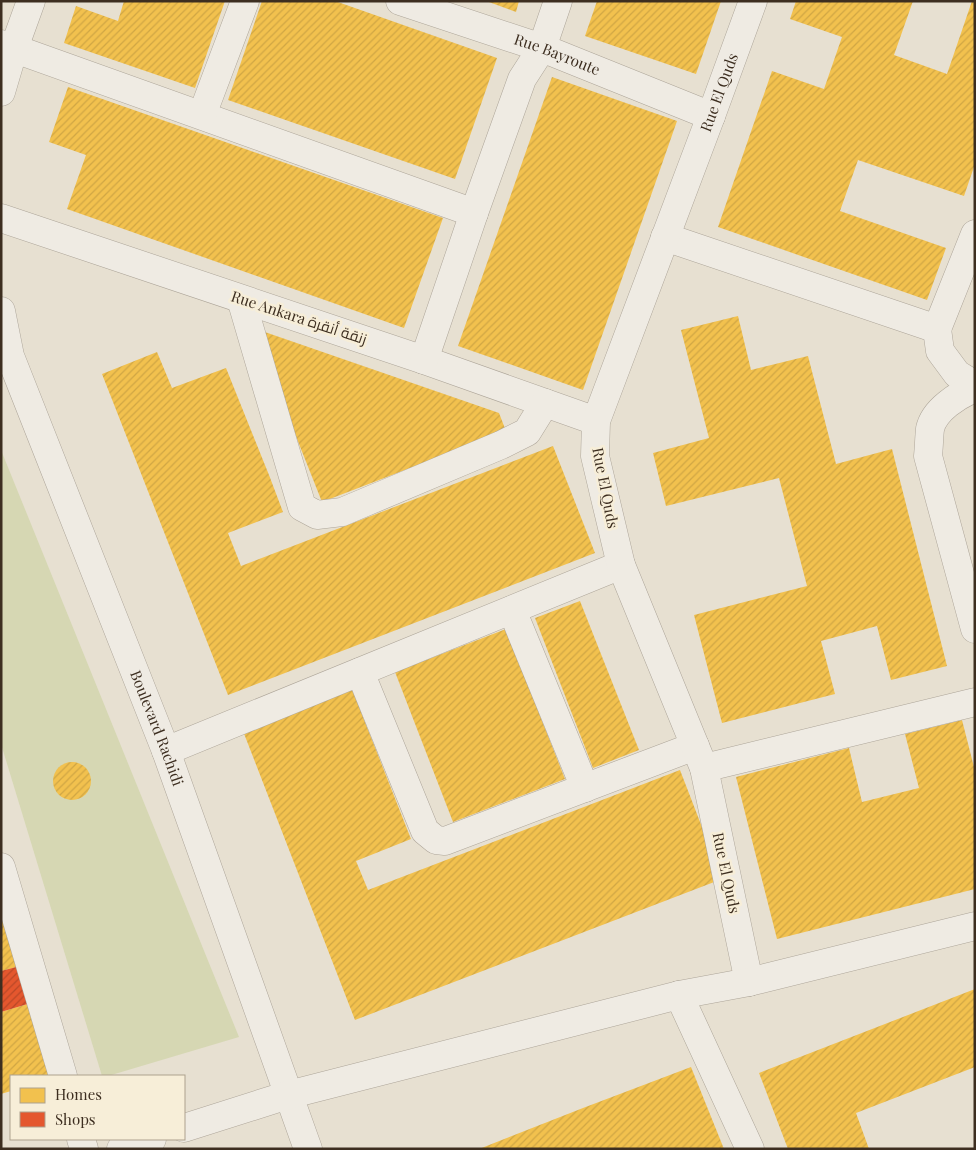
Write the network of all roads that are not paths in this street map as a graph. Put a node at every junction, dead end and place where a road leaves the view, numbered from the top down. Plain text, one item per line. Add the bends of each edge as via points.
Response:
1 (31, 1) edge
2 (245, 1) edge
3 (400, 1) edge
4 (558, 1) edge
5 (753, 1) edge
6 (8, 46) edge
7 (542, 48) junction
8 (1, 92) edge
9 (202, 115) junction
10 (711, 116) junction
11 (474, 213) junction
12 (1, 218) edge
13 (975, 234) edge
14 (666, 237) junction
15 (241, 299) junction
16 (1, 311) edge
17 (937, 329) junction
18 (6, 357) edge
19 (424, 360) junction
20 (975, 387) edge
21 (545, 403) junction
22 (596, 420) junction
23 (621, 565) junction
24 (512, 610) junction
25 (975, 629) edge
26 (360, 672) junction
27 (975, 702) edge
28 (166, 751) junction
29 (700, 757) junction
30 (585, 788) junction
31 (1, 867) edge
32 (975, 926) edge
33 (748, 982) junction
34 (679, 995) junction
35 (63, 1075) edge
36 (288, 1095) junction
37 (185, 1128) edge
38 (308, 1149) edge
39 (750, 1149) edge

1 - 6 street
2 - 9 street
3 - 7 street, Rue Bayroute
4 - 7 street
5 - 10 street, Rue El Quds
6 - 8 street
6 - 9 street
7 - 10 street, Rue Bayroute
7 - 11 street via 522,79
9 - 11 street
10 - 14 street, Rue El Quds
11 - 19 street
12 - 15 street, Rue Ankara زنقة أنقرة
13 - 17 street
14 - 17 street
14 - 22 street, Rue El Quds
15 - 19 street, Rue Ankara زنقة أنقرة
15 - 21 street via 302,507 317,515 342,512 527,432
16 - 18 street, Boulevard Rachidi
17 - 20 street via 940,351 957,374
18 - 28 street, Boulevard Rachidi
19 - 21 street, Rue Ankara زنقة أنقرة
20 - 25 street via 944,406 931,427 928,456
21 - 22 street, Rue Ankara زنقة أنقرة
22 - 23 street, Rue El Quds via 595,456
23 - 24 street
23 - 29 street, Rue El Quds
24 - 26 street
24 - 30 street
26 - 28 street
26 - 30 street via 425,831 436,840 446,841
27 - 29 street
28 - 36 street, Boulevard Rachidi
29 - 30 street
29 - 33 street, Rue El Quds
31 - 35 street
32 - 33 street
33 - 34 street
34 - 36 street
34 - 39 street
36 - 37 street
36 - 38 street, Boulevard Rachidi

